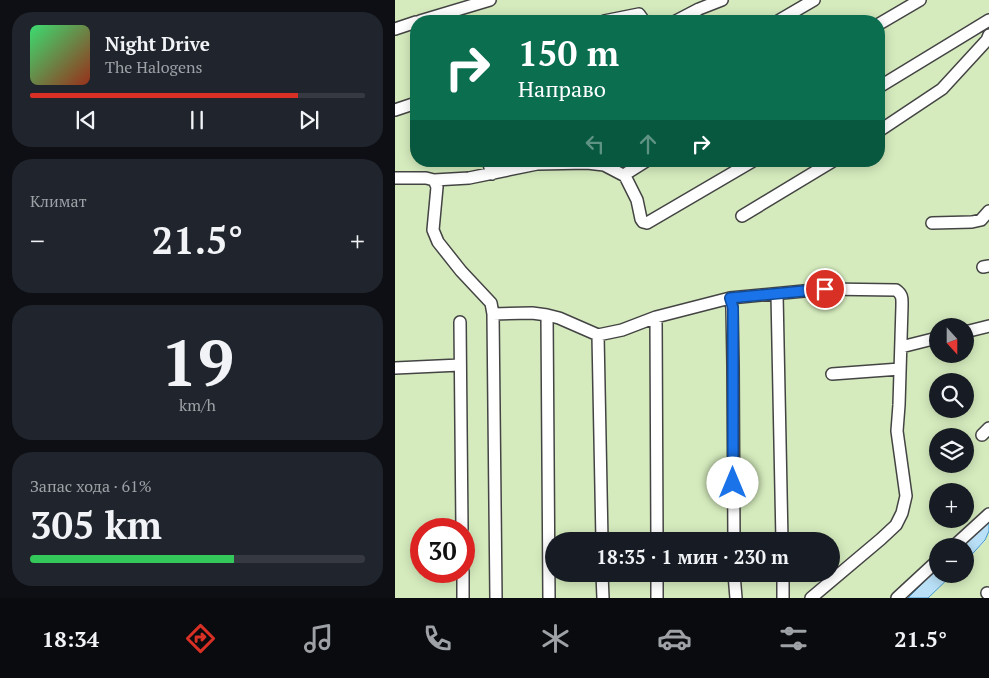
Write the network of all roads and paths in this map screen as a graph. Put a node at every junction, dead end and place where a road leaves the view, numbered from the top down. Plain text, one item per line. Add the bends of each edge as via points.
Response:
1 (489, 0) edge
2 (722, 0) edge
3 (814, 0) edge
4 (920, 0) edge
5 (440, 15) edge
6 (688, 15) edge
7 (790, 15) edge
8 (885, 20) edge
9 (989, 20) edge
10 (410, 24) edge
11 (395, 29) edge
12 (989, 35) edge
13 (885, 83) edge
14 (410, 105) edge
15 (395, 110) edge
16 (885, 128) edge
17 (490, 167) edge
18 (523, 167) edge
19 (608, 167) edge
20 (636, 167) edge
21 (743, 167) edge
22 (823, 167) edge
23 (492, 174) junction
24 (625, 176) junction
25 (395, 178) edge
26 (434, 180) junction
27 (989, 211) edge
28 (742, 216) dead end
29 (932, 223) dead end
30 (777, 294) junction
31 (730, 298) junction
32 (493, 314) junction
33 (547, 314) junction
34 (656, 317) junction
35 (460, 322) dead end
36 (989, 326) edge
37 (974, 330) edge
38 (598, 335) junction
39 (929, 340) edge
40 (901, 347) junction
41 (460, 365) junction
42 (395, 368) edge
43 (901, 369) junction
44 (832, 374) dead end
45 (989, 514) edge
46 (462, 518) edge
47 (602, 532) edge
48 (657, 532) edge
49 (734, 532) edge
50 (782, 532) edge
51 (963, 538) edge
52 (929, 568) edge
53 (602, 582) edge
54 (657, 582) edge
55 (735, 582) edge
56 (783, 582) edge
57 (463, 583) edge
58 (463, 598) edge
59 (496, 598) edge
60 (549, 598) edge
61 (603, 598) edge
62 (657, 598) edge
63 (736, 598) edge
64 (783, 598) edge
65 (811, 598) edge
66 (897, 598) edge

1 - 5 street
2 - 6 street
3 - 7 street
4 - 8 street
9 - 13 street
10 - 11 street
12 - 16 street via 942,89
14 - 15 street
17 - 23 street
18 - 23 street
19 - 24 street
20 - 24 street
21 - 24 street via 647,223 641,219 637,200
22 - 28 street
23 - 26 street
25 - 26 street
26 - 32 street via 437,187 433,230 438,242 491,303
27 - 29 street via 981,220 972,222
30 - 31 street
30 - 40 street via 825,289 896,290 902,296
30 - 50 street
31 - 34 street
31 - 49 street via 733,308
32 - 33 street
32 - 59 street
33 - 38 street
33 - 60 street
34 - 38 street via 623,330
34 - 48 street
35 - 41 street
36 - 37 street
38 - 47 street
39 - 40 street
40 - 43 street
41 - 42 street
41 - 46 street
43 - 44 street
43 - 65 street via 897,431 906,496 902,513 896,525 881,540
45 - 51 street
52 - 66 street
53 - 61 street
54 - 62 street
55 - 63 street
56 - 64 street
57 - 58 street

